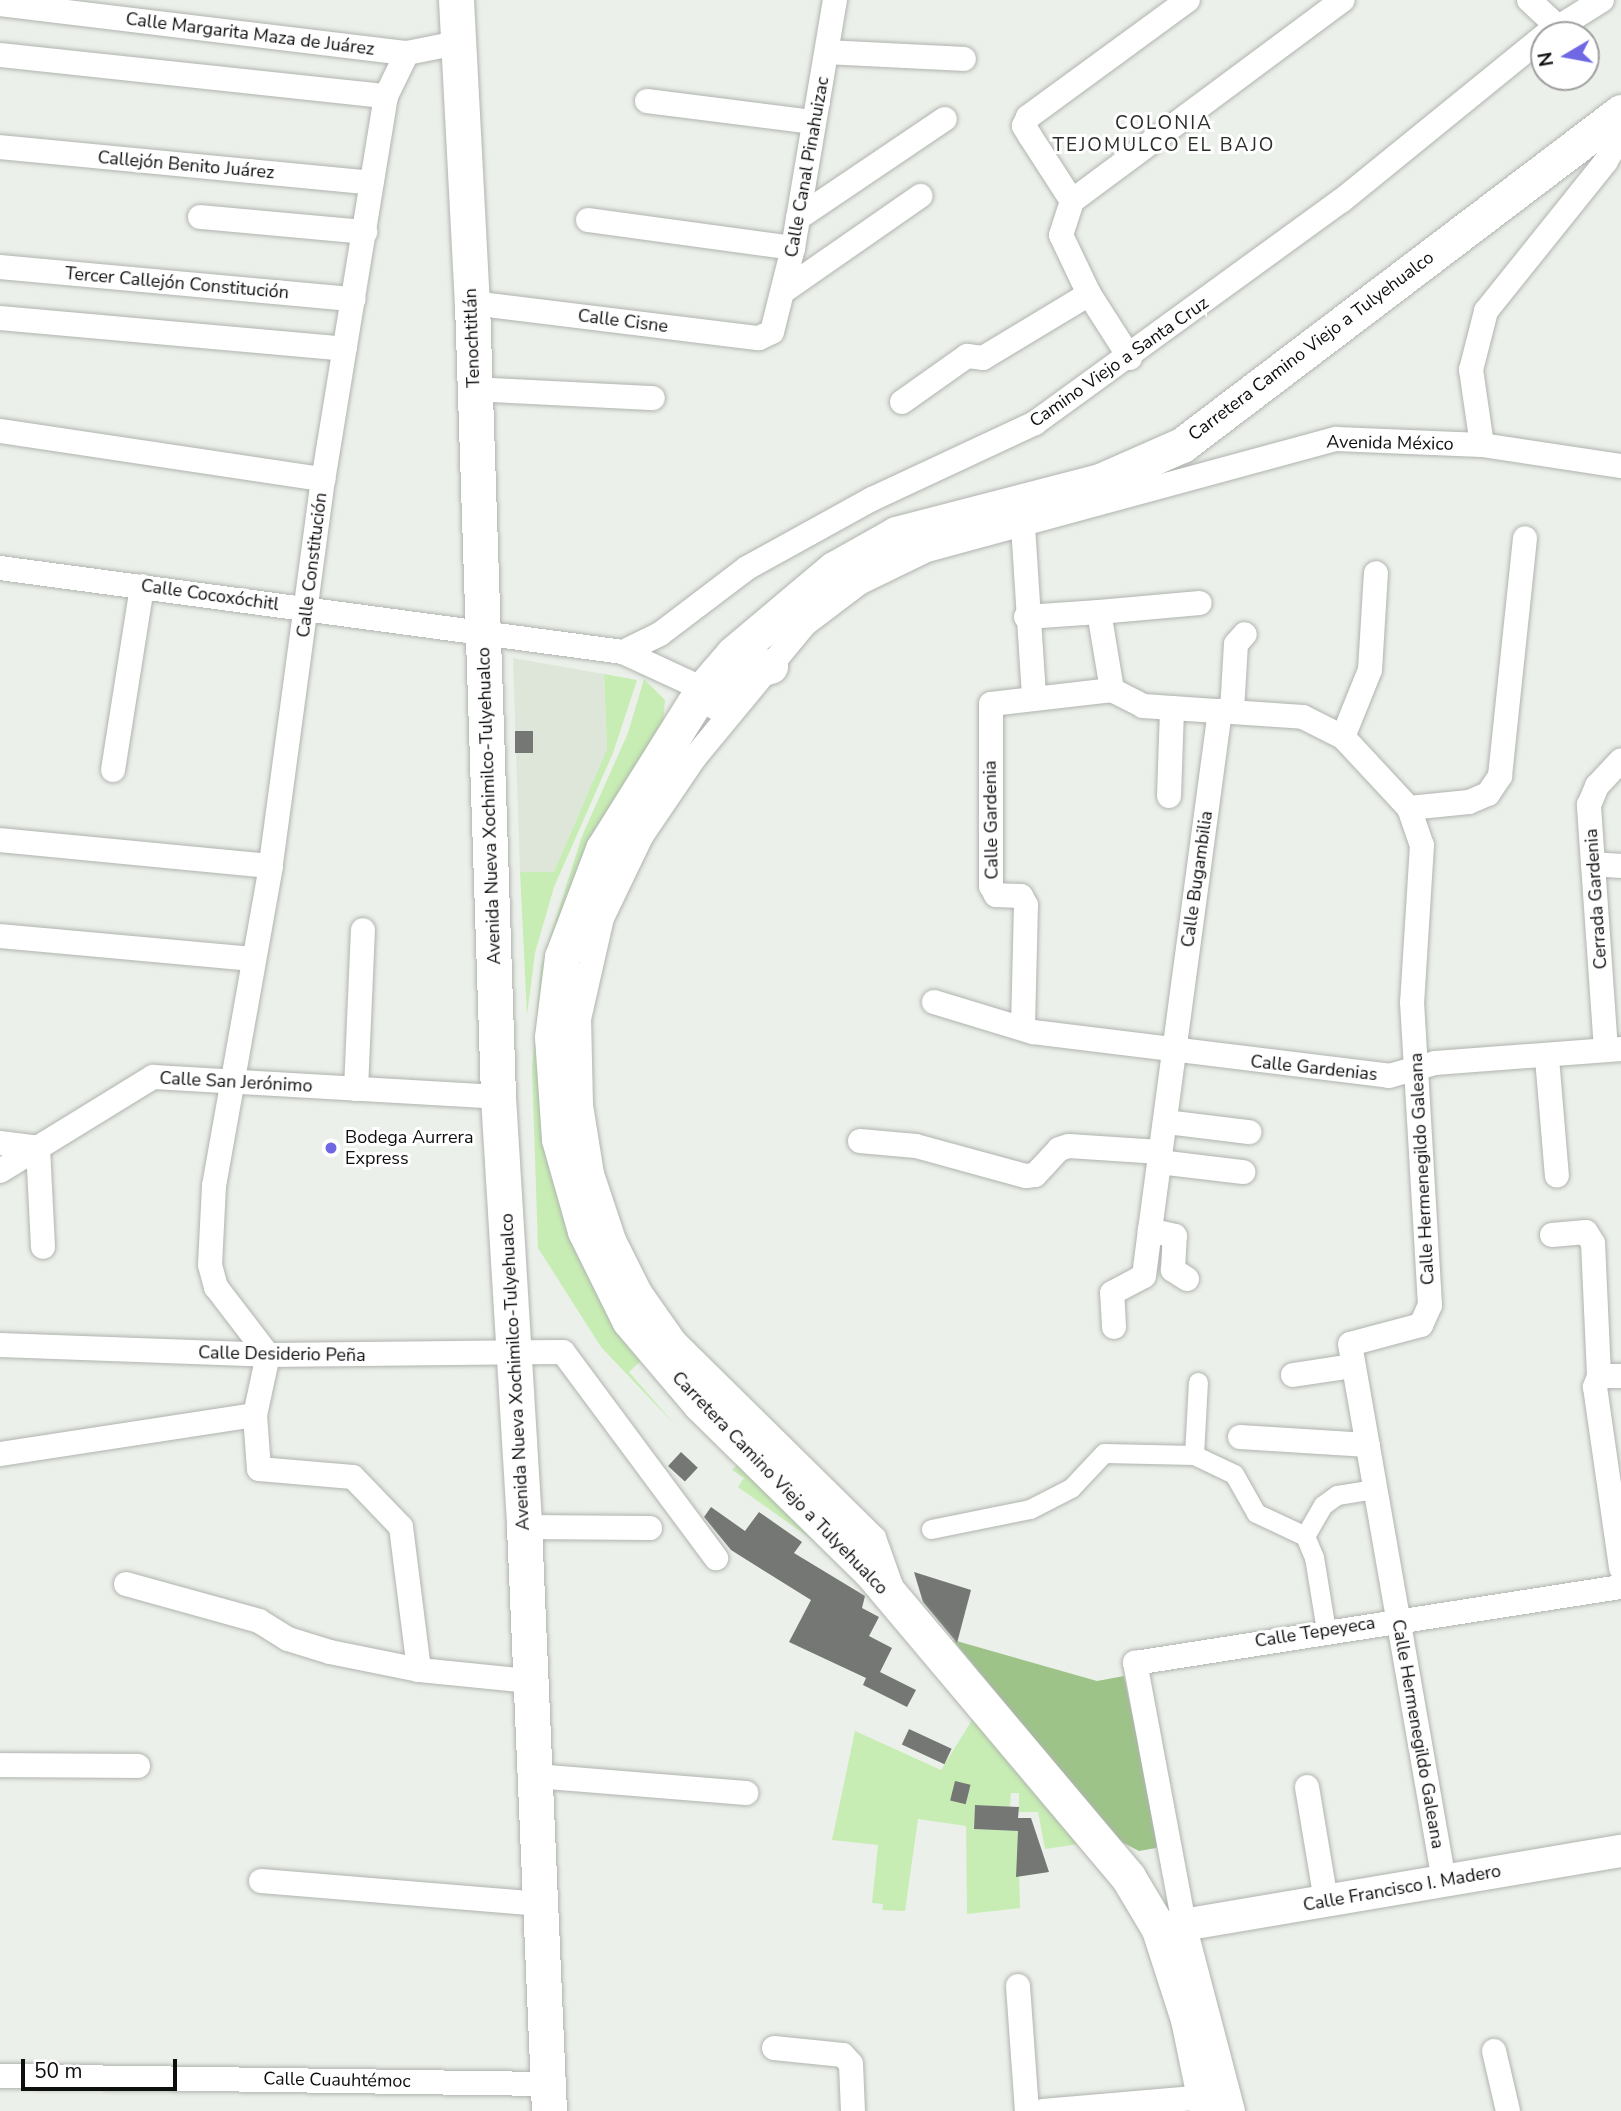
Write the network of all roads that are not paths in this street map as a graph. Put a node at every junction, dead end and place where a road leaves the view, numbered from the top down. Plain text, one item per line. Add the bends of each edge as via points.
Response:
1 (456, 0) edge
2 (835, 0) edge
3 (1188, 0) edge
4 (1343, 0) edge
5 (1528, 0) edge
6 (1602, 0) edge
7 (0, 4) edge
8 (1542, 21) edge
9 (1567, 21) edge
10 (457, 43) junction
11 (1530, 47) edge
12 (827, 52) junction
13 (407, 53) junction
14 (0, 55) edge
15 (964, 59) dead end
16 (386, 96) junction
17 (647, 101) dead end
18 (945, 119) dead end
19 (814, 122) junction
20 (1613, 126) edge
21 (0, 147) edge
22 (371, 183) junction
23 (920, 196) dead end
24 (1072, 201) junction
25 (200, 217) dead end
26 (797, 218) junction
27 (587, 220) dead end
28 (365, 232) junction
29 (793, 248) junction
30 (0, 267) edge
31 (785, 290) junction
32 (1089, 294) junction
33 (354, 299) junction
34 (472, 303) junction
35 (0, 318) edge
36 (772, 332) joint
37 (345, 349) junction
38 (1130, 358) junction
39 (474, 389) junction
40 (653, 398) dead end
41 (902, 402) dead end
42 (0, 431) edge
43 (1482, 445) junction
44 (1621, 466) edge
45 (323, 479) junction
46 (1023, 526) junction
47 (1525, 538) dead end
48 (0, 568) edge
49 (1376, 573) dead end
50 (142, 586) junction
51 (1200, 603) dead end
52 (307, 608) junction
53 (1100, 612) junction
54 (1026, 617) junction
55 (484, 634) junction
56 (1245, 634) dead end
57 (623, 652) junction
58 (770, 666) junction
59 (703, 689) junction
60 (1112, 690) junction
61 (1034, 696) junction
62 (1172, 708) junction
63 (1226, 711) junction
64 (684, 720) junction
65 (1343, 737) junction
66 (1621, 760) edge
67 (113, 770) dead end
68 (1169, 796) dead end
69 (1409, 808) junction
70 (0, 840) edge
71 (1593, 864) junction
72 (271, 866) junction
73 (1621, 866) edge
74 (363, 930) dead end
75 (0, 936) edge
76 (252, 959) junction
77 (934, 1002) dead end
78 (1023, 1027) junction
79 (1175, 1048) junction
80 (1614, 1049) edge
81 (1547, 1058) junction
82 (1417, 1070) junction
83 (233, 1080) junction
84 (356, 1089) junction
85 (498, 1097) junction
86 (1167, 1122) junction
87 (1249, 1132) dead end
88 (860, 1140) dead end
89 (0, 1143) edge
90 (38, 1148) junction
91 (1160, 1157) junction
92 (1, 1170) edge
93 (1243, 1172) dead end
94 (1557, 1176) dead end
95 (1150, 1230) junction
96 (1552, 1235) dead end
97 (43, 1247) dead end
98 (1187, 1279) dead end
99 (1114, 1327) dead end
100 (0, 1345) edge
101 (268, 1355) junction
102 (515, 1357) junction
103 (1353, 1366) junction
104 (1293, 1375) dead end
105 (1605, 1380) edge
106 (1198, 1382) dead end
107 (254, 1415) junction
108 (1240, 1437) dead end
109 (1368, 1445) junction
110 (0, 1454) edge
111 (1194, 1455) junction
112 (1374, 1489) junction
113 (524, 1527) junction
114 (650, 1528) dead end
115 (931, 1529) dead end
116 (1305, 1536) junction
117 (716, 1558) dead end
118 (1621, 1568) edge
119 (126, 1584) dead end
120 (1621, 1587) edge
121 (895, 1600) junction
122 (1397, 1619) junction
123 (1326, 1630) junction
124 (419, 1670) junction
125 (530, 1681) junction
126 (0, 1765) edge
127 (138, 1766) dead end
128 (535, 1776) junction
129 (1307, 1787) dead end
130 (746, 1793) dead end
131 (1621, 1851) edge
132 (1172, 1862) junction
133 (1128, 1877) junction
134 (261, 1881) dead end
135 (1444, 1881) junction
136 (1326, 1901) junction
137 (538, 1904) junction
138 (1171, 1927) junction
139 (1018, 1986) dead end
140 (774, 2048) dead end
141 (1494, 2051) dead end
142 (0, 2076) edge
143 (548, 2097) edge
144 (1215, 2106) edge
145 (853, 2111) edge
146 (1027, 2111) edge
147 (1043, 2111) edge
148 (1508, 2111) edge

1 - 10 main road, Tenochtitlán
2 - 12 street, Calle Canal Pinahuizac
3 - 24 street via 1028,117 1024,126
4 - 24 street
5 - 8 street
6 - 9 street, Camino Viejo a Santa Cruz
7 - 13 street, Calle Margarita Maza de Juárez
10 - 13 street, Calle Margarita Maza de Juárez
10 - 34 main road, Tenochtitlán
11 - 38 street, Camino Viejo a Santa Cruz via 1341,201
12 - 15 street
12 - 19 street, Calle Canal Pinahuizac
13 - 16 street, Calle Constitución
14 - 16 street
16 - 22 street, Calle Constitución
17 - 19 street
18 - 26 street
19 - 26 street, Calle Canal Pinahuizac
20 - 43 street via 1606,161 1486,311 1471,370
20 - 59 main road, Carretera Camino Viejo a Tulyehualco via 1182,445 1100,481 896,534 815,584 733,654
21 - 22 street, Callejón Benito Juárez
22 - 28 street, Calle Constitución
23 - 31 street
24 - 32 street via 1061,235
25 - 28 street
26 - 29 street, Calle Canal Pinahuizac
27 - 29 street
28 - 33 street, Calle Constitución
29 - 31 street, Calle Canal Pinahuizac
30 - 33 street, Tercer Callejón Constitución
31 - 36 street, Calle Canal Pinahuizac
32 - 38 street
32 - 41 street via 983,358 967,356
33 - 37 street, Calle Constitución
34 - 36 street, Calle Cisne via 759,338
34 - 39 main road, Tenochtitlán
35 - 37 street
37 - 45 street, Calle Constitución
38 - 57 street, Camino Viejo a Santa Cruz via 1035,423 872,499 747,568 660,634
39 - 40 street
39 - 55 main road, Tenochtitlán
42 - 45 street
43 - 44 street, Avenida México
43 - 46 street, Avenida México via 1336,439 1228,464
45 - 52 street, Calle Constitución
46 - 54 street
46 - 58 street, Avenida México via 927,550 859,583 805,624
47 - 69 street via 1500,776 1488,794 1469,802
48 - 50 street, Calle Cocoxóchitl
49 - 65 street via 1370,670
50 - 52 street, Calle Cocoxóchitl
50 - 67 street
51 - 53 street
52 - 55 street, Calle Cocoxóchitl
52 - 72 street, Calle Constitución
53 - 54 street
53 - 60 street
54 - 61 street
55 - 57 street, Calle Cocoxóchitl
55 - 85 main road, Avenida Nueva Xochimilco-Tulyehualco
56 - 63 street, Calle Bugambilia via 1236,644
57 - 59 street, Calle Cocoxóchitl
58 - 64 main road via 749,672 720,700
58 - 121 street, Avenida México via 695,757 642,835 602,918 579,1019 581,1105 592,1174 614,1240 640,1292 675,1342 728,1400 874,1538
59 - 64 main road, Carretera Camino Viejo a Tulyehualco
60 - 61 street
60 - 62 street, Calle Hermenegildo Galeana via 1143,706
61 - 78 street, Calle Gardenia via 991,704 988,713 991,886 996,895 1021,897 1026,905
62 - 63 street, Calle Hermenegildo Galeana
62 - 68 street
63 - 65 street, Calle Hermenegildo Galeana via 1303,717
63 - 79 street, Calle Bugambilia
64 - 121 main road, Carretera Camino Viejo a Tulyehualco via 603,849 562,957 552,1068 567,1181 584,1231 629,1320 701,1405
65 - 69 street, Calle Hermenegildo Galeana
66 - 71 street, Cerrada Gardenia via 1597,786 1589,804
69 - 82 street, Calle Hermenegildo Galeana via 1422,845 1412,1002
70 - 72 street
71 - 73 street
71 - 80 street, Cerrada Gardenia
72 - 76 street, Calle Constitución
74 - 84 street
75 - 76 street
76 - 83 street, Calle Constitución
77 - 78 street, Calle Gardenias
78 - 79 street, Calle Gardenias
79 - 82 street, Calle Gardenias via 1388,1076
79 - 86 street
80 - 81 street, Calle Gardenias
81 - 82 street, Calle Gardenias via 1435,1063
81 - 94 street
82 - 103 street, Calle Hermenegildo Galeana via 1428,1318 1421,1325 1353,1341
83 - 84 street, Calle San Jerónimo
83 - 90 street, Calle San Jerónimo via 153,1077
83 - 101 street, Calle Constitución via 214,1186 210,1265 216,1287
84 - 85 street, Calle San Jerónimo
85 - 102 main road, Avenida Nueva Xochimilco-Tulyehualco
86 - 87 street
86 - 91 street
88 - 91 street via 916,1146 1026,1176 1035,1175 1059,1149 1069,1146
89 - 90 street
90 - 92 street, Calle San Jerónimo
90 - 97 street
91 - 93 street
91 - 95 street
95 - 98 street via 1175,1236 1173,1270
95 - 99 street via 1144,1276 1112,1293
96 - 105 street via 1586,1232 1593,1243
100 - 101 street, Calle Desiderio Peña
101 - 102 street, Calle Desiderio Peña
101 - 107 street
102 - 113 main road, Avenida Nueva Xochimilco-Tulyehualco
102 - 117 street, Calle Desiderio Peña via 563,1352
103 - 104 street
103 - 109 street, Calle Hermenegildo Galeana
105 - 118 street
106 - 111 street
107 - 110 street
107 - 124 street via 259,1469 353,1477 401,1527
108 - 109 street
109 - 112 street, Calle Hermenegildo Galeana
111 - 115 street via 1104,1453 1071,1488 1030,1509
111 - 116 street via 1234,1474 1256,1513
112 - 116 street via 1337,1495 1323,1505
112 - 122 street, Calle Hermenegildo Galeana
113 - 114 street
113 - 125 main road, Avenida Nueva Xochimilco-Tulyehualco
116 - 123 street via 1314,1557
119 - 124 street via 259,1621 288,1639 330,1652 376,1657
120 - 122 street, Calle Tepeyeca
121 - 133 main road, Carretera Camino Viejo a Tulyehualco
122 - 123 street, Calle Tepeyeca
122 - 135 street, Calle Hermenegildo Galeana
123 - 132 street, Calle Tepeyeca via 1135,1663
124 - 125 street
125 - 128 main road, Avenida Nueva Xochimilco-Tulyehualco
126 - 127 street
128 - 130 street
128 - 137 main road, Avenida Nueva Xochimilco-Tulyehualco
129 - 136 street
131 - 135 street, Calle Francisco I. Madero
132 - 133 street via 1164,1874 1150,1880
132 - 138 street
133 - 138 main road, Carretera Camino Viejo a Tulyehualco
134 - 137 street
135 - 136 street, Calle Francisco I. Madero
136 - 138 street, Calle Francisco I. Madero
137 - 143 main road, Avenida Nueva Xochimilco-Tulyehualco
138 - 144 main road, Carretera Camino Viejo a Tulyehualco
139 - 146 street
140 - 145 street via 843,2055 851,2064
141 - 148 street
142 - 143 street, Calle Cuauhtémoc
144 - 147 street

